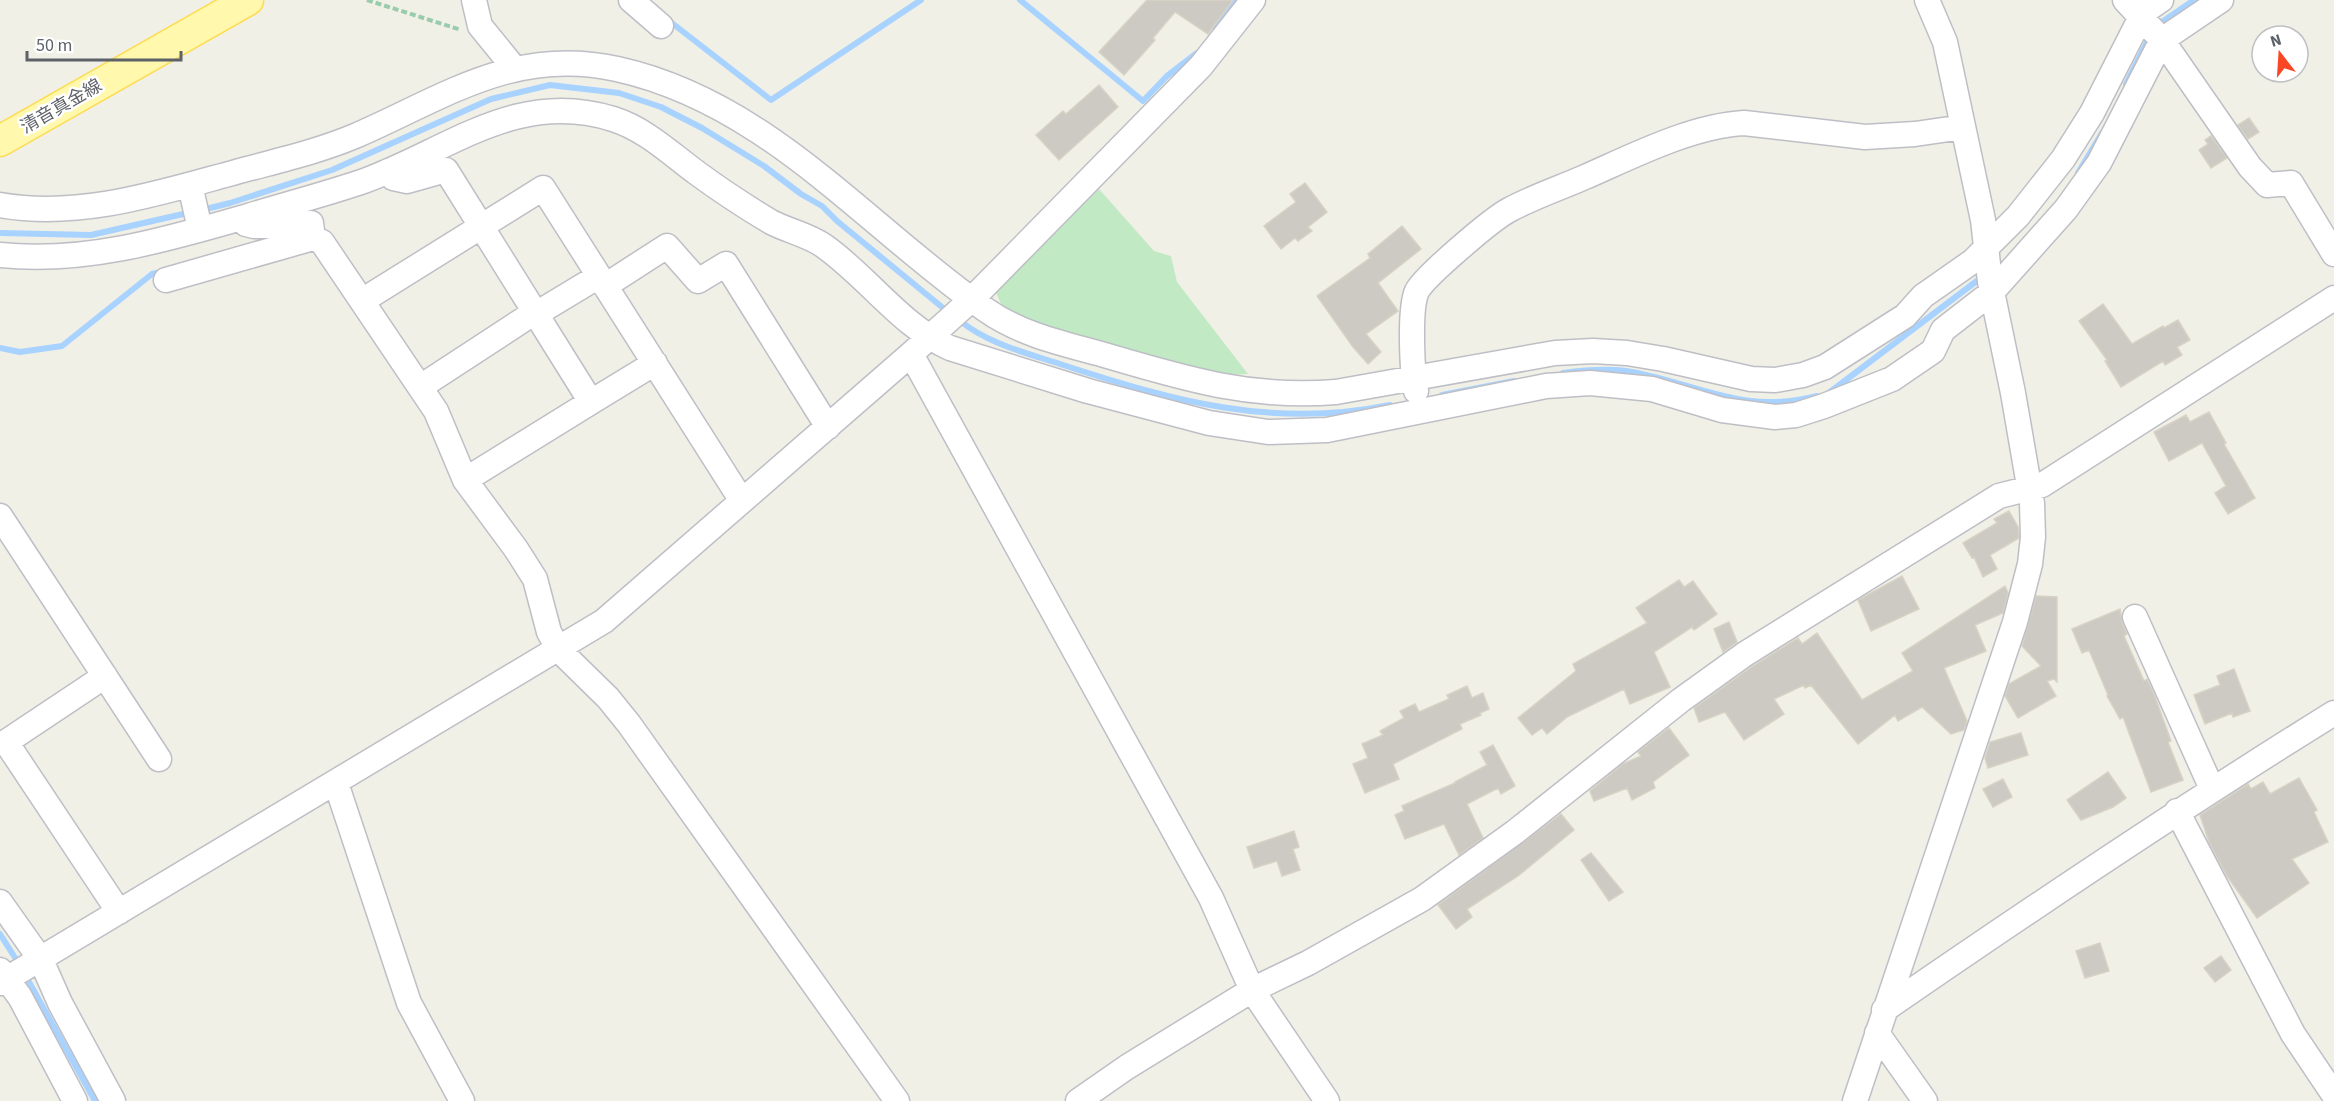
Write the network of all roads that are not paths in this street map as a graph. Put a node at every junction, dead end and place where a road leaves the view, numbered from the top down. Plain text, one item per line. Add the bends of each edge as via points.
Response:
1 (248, 0) edge
2 (474, 0) edge
3 (631, 0) edge
4 (1252, 0) edge
5 (1927, 0) edge
6 (2160, 0) edge
7 (2221, 0) edge
8 (2146, 23) edge
9 (661, 26) dead end
10 (515, 69) junction
11 (1963, 127) junction
12 (0, 141) edge
13 (387, 171) junction
14 (191, 191) junction
15 (0, 206) edge
16 (233, 220) junction
17 (482, 225) junction
18 (199, 226) junction
19 (312, 234) junction
20 (2334, 254) edge
21 (0, 255) edge
22 (1989, 270) junction
23 (166, 280) dead end
24 (602, 281) junction
25 (373, 294) dead end
26 (2334, 298) edge
27 (966, 304) junction
28 (535, 313) junction
29 (927, 340) junction
30 (655, 363) junction
31 (431, 380) dead end
32 (1418, 396) junction
33 (591, 402) junction
34 (828, 427) junction
35 (470, 477) junction
36 (2030, 488) junction
37 (742, 501) junction
38 (0, 516) edge
39 (2135, 617) dead end
40 (559, 650) junction
41 (105, 676) junction
42 (2334, 713) edge
43 (3, 737) edge
44 (159, 759) dead end
45 (336, 783) junction
46 (2212, 789) junction
47 (2177, 811) junction
48 (0, 902) edge
49 (120, 912) junction
50 (15, 972) edge
51 (1252, 990) junction
52 (1884, 1010) junction
53 (1877, 1034) junction
54 (2334, 1095) edge
55 (75, 1101) edge
56 (113, 1101) edge
57 (462, 1101) edge
58 (897, 1101) edge
59 (1078, 1101) edge
60 (1327, 1101) edge
61 (1855, 1101) edge
62 (1925, 1101) edge

1 - 12 main road, 清音真金線
2 - 10 street via 480,26
3 - 9 street
4 - 27 street via 1201,66
5 - 11 street via 1945,42
6 - 8 street via 2148,9
7 - 8 street
8 - 20 street via 2267,185 2291,183
8 - 22 street via 2063,159 2018,216
8 - 22 street via 2099,163 2066,208
10 - 14 street via 450,91 352,137
10 - 27 street via 567,64 611,68 644,75 714,105 791,153
11 - 22 street via 1983,220
11 - 32 street via 1915,135 1865,137 1725,124 1634,156 1507,211 1423,281 1415,294
13 - 16 street
13 - 17 street via 393,178 407,181 446,170
13 - 29 street via 459,137 524,115 556,110 616,120 646,135 772,223 823,245
14 - 15 street via 73,209
14 - 18 street
16 - 18 street
16 - 19 street via 254,226 311,222
17 - 24 street via 543,188
17 - 25 street
17 - 28 street
18 - 21 street via 102,252 44,257
19 - 23 street
19 - 35 street via 322,243 436,411
22 - 32 street via 1973,261 1923,296 1905,316 1825,367 1803,375 1750,379 1628,353 1555,353
22 - 32 street via 1943,330 1933,351 1892,379 1796,415 1775,417 1722,410 1652,389 1590,383
22 - 36 street
24 - 28 street
24 - 30 street
24 - 34 street via 667,246 698,281 726,264
26 - 36 street via 2042,485
27 - 29 street
27 - 32 street via 1034,335 1221,387 1273,394
28 - 31 street
28 - 33 street
29 - 32 street via 1088,391 1241,429 1327,430
29 - 34 street
29 - 51 street via 1211,898
30 - 33 street
30 - 37 street
33 - 35 street
34 - 37 street
35 - 40 street via 535,579 549,632
36 - 51 street via 1999,496 1745,654 1422,899
36 - 52 street via 2033,537 2025,587
37 - 40 street via 604,621
38 - 41 street
39 - 46 street
40 - 45 street
40 - 58 street via 630,724
41 - 43 street
41 - 44 street
42 - 46 street
43 - 49 street
45 - 49 street
45 - 57 street via 409,1003
46 - 47 street
47 - 52 street
47 - 54 street via 2294,1034
48 - 50 street
49 - 50 street
50 - 55 street via 25,1006
50 - 56 street via 60,1003
51 - 59 street
51 - 60 street
52 - 53 street
53 - 61 street
53 - 62 street

